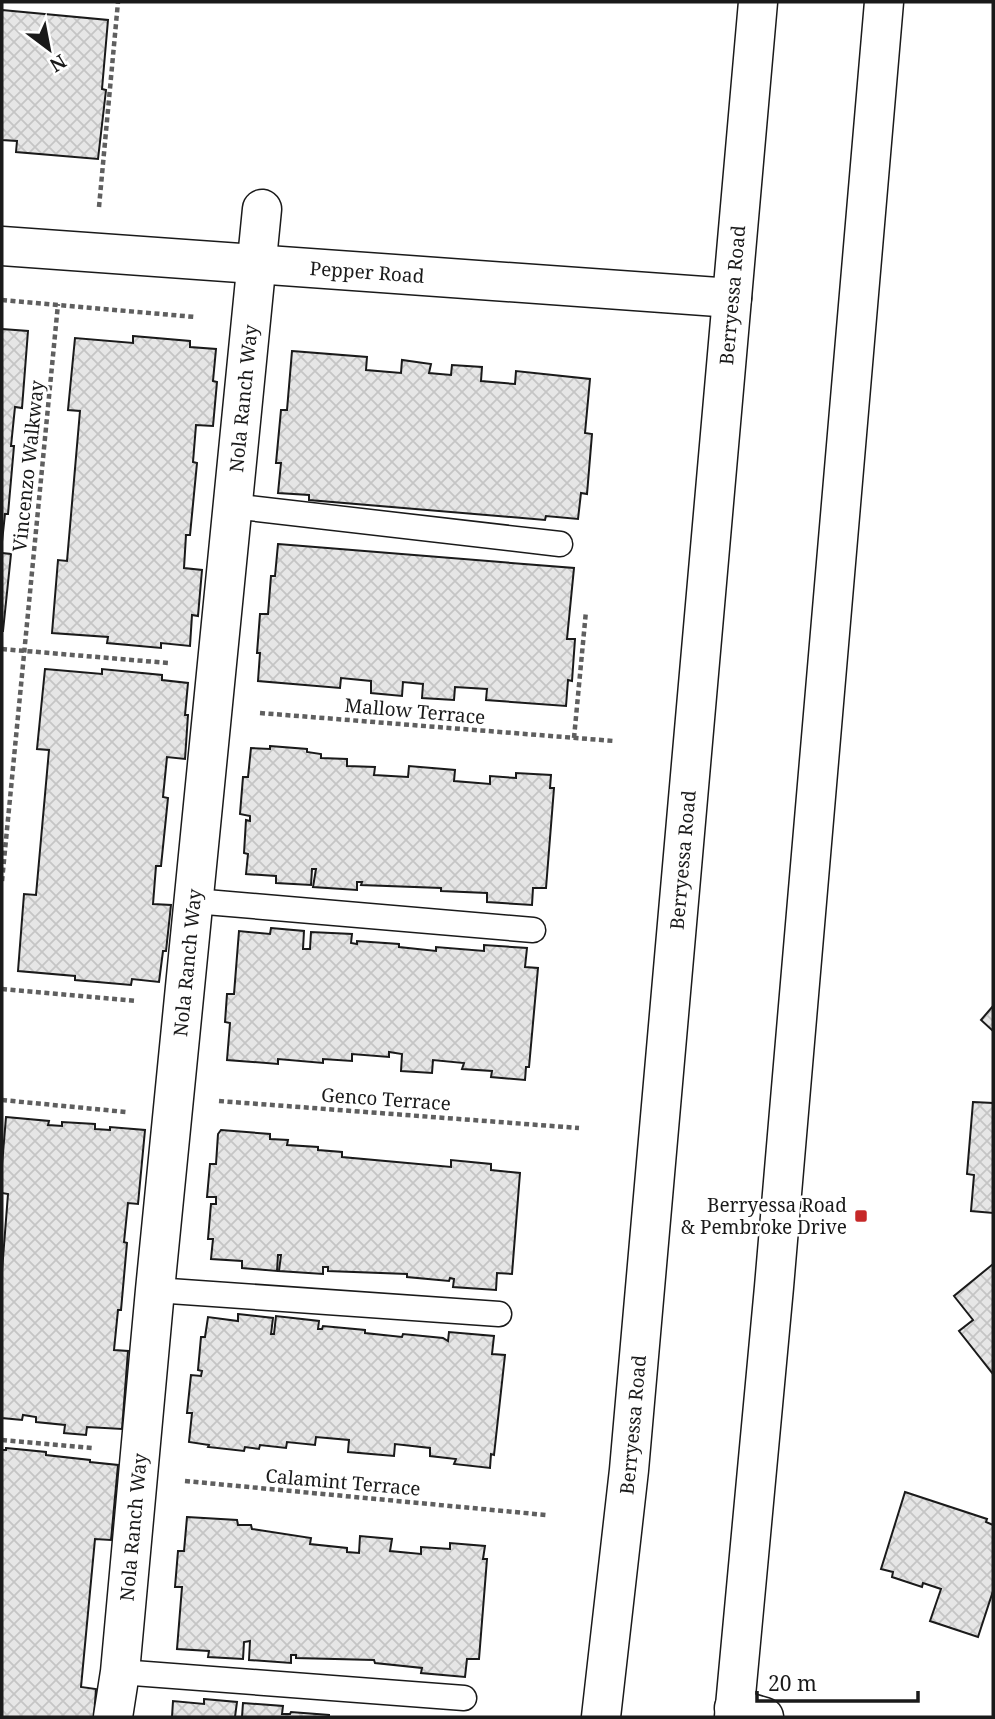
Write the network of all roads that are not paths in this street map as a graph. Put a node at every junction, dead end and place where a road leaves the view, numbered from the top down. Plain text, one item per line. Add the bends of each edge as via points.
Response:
1 (758, 2) edge
2 (884, 2) edge
3 (262, 209) dead end
4 (2, 246) edge
5 (254, 265) junction
6 (732, 298) junction
7 (232, 506) junction
8 (560, 544) dead end
9 (194, 901) junction
10 (533, 930) dead end
11 (155, 1290) junction
12 (499, 1314) dead end
13 (120, 1672) junction
14 (464, 1698) dead end
15 (744, 1714) edge
16 (113, 1717) edge
17 (601, 1717) edge

1 - 6 main road, Berryessa Road
2 - 15 main road via 776,1261
3 - 5 main road, Nola Ranch Way
4 - 5 main road, Pepper Road
5 - 6 main road, Pepper Road
5 - 7 main road, Nola Ranch Way
6 - 17 main road, Berryessa Road via 629,1470
7 - 8 lane
7 - 9 main road, Nola Ranch Way
9 - 10 lane
9 - 11 main road, Nola Ranch Way
11 - 12 lane
11 - 13 main road, Nola Ranch Way
13 - 14 lane
13 - 16 main road, Nola Ranch Way

